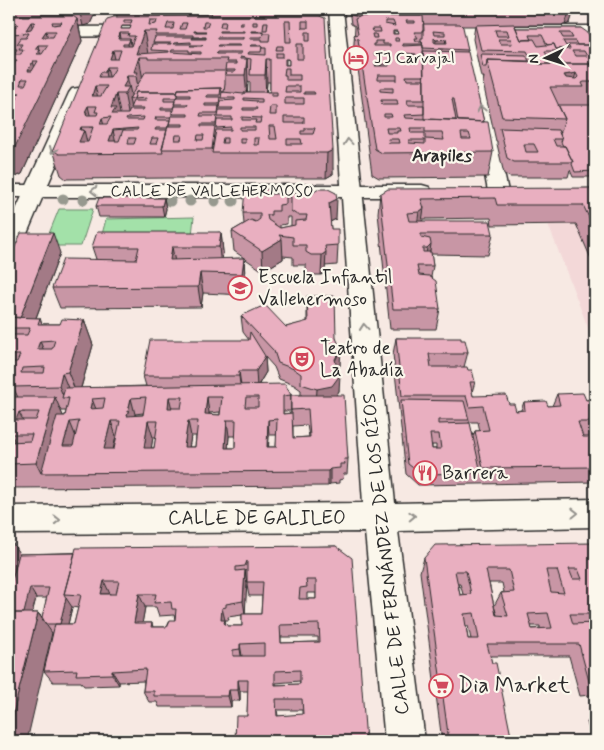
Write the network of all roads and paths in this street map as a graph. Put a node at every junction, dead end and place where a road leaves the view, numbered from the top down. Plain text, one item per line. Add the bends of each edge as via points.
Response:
1 (336, 9) edge
2 (578, 15) dead end
3 (108, 24) junction
4 (332, 31) junction
5 (409, 31) edge
6 (465, 31) junction
7 (29, 32) edge
8 (592, 36) edge
9 (97, 49) edge
10 (86, 75) edge
11 (9, 191) edge
12 (36, 191) junction
13 (352, 191) junction
14 (442, 191) edge
15 (498, 191) edge
16 (9, 250) edge
17 (595, 513) edge
18 (380, 517) junction
19 (9, 520) edge
20 (405, 741) edge

1 - 4 street, CALLE DE FERNÁNDEZ DE LOS RÍOS
2 - 8 street
3 - 4 street
3 - 7 street
3 - 9 street
13 -> 4 street, CALLE DE FERNÁNDEZ DE LOS RÍOS
5 - 6 street
6 - 8 street
15 -> 6 street
10 -> 12 street
11 - 12 street, CALLE DE VALLEHERMOSO
13 -> 12 street, CALLE DE VALLEHERMOSO
12 - 16 street
13 - 14 street, CALLE DE VALLEHERMOSO
18 -> 13 street, CALLE DE FERNÁNDEZ DE LOS RÍOS
18 -> 17 street, CALLE DE GALILEO
19 -> 18 street, CALLE DE GALILEO
18 - 20 street, CALLE DE FERNÁNDEZ DE LOS RÍOS

